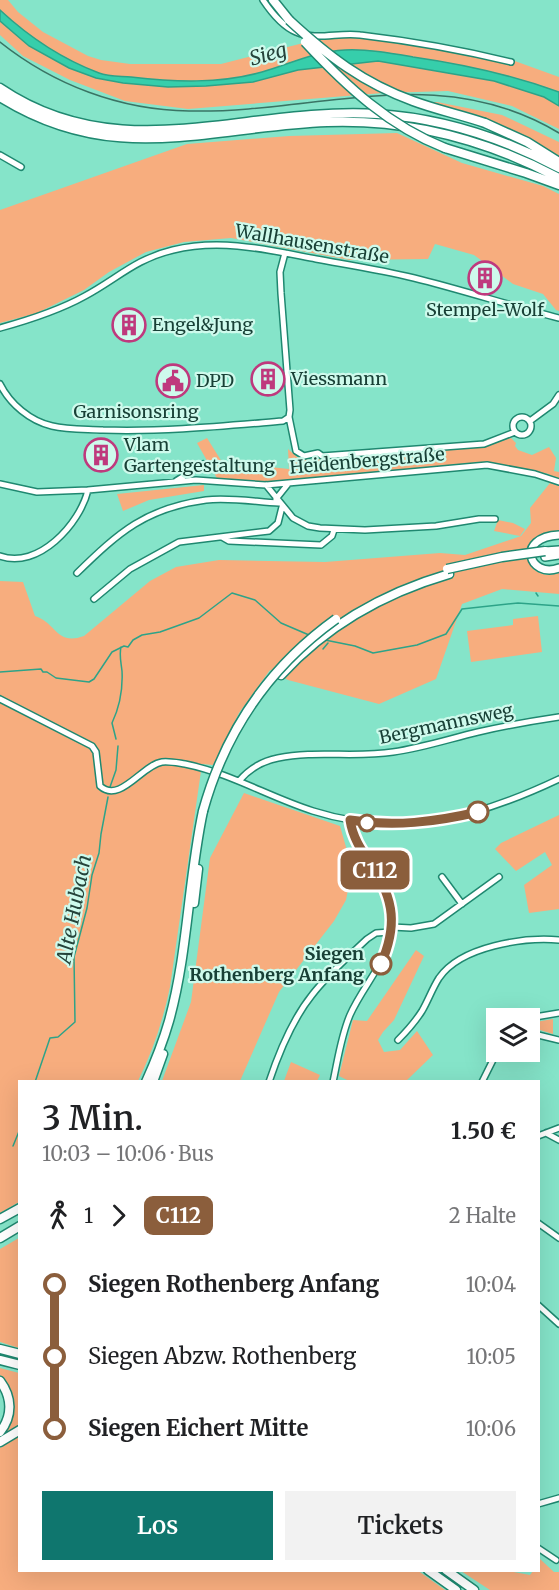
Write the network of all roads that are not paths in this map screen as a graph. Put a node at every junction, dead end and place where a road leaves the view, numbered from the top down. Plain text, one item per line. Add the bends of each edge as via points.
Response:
1 (263, 0) edge
2 (273, 0) edge
3 (289, 20) junction
4 (511, 62) dead end
5 (0, 88) edge
6 (0, 97) edge
7 (243, 126) junction
8 (0, 155) edge
9 (559, 162) edge
10 (21, 166) dead end
11 (559, 168) edge
12 (559, 178) edge
13 (559, 185) edge
14 (285, 253) junction
15 (559, 318) edge
16 (0, 328) edge
17 (0, 384) edge
18 (559, 395) edge
19 (289, 417) junction
20 (530, 421) junction
21 (515, 432) junction
22 (203, 464) dead end
23 (175, 482) junction
24 (559, 482) edge
25 (0, 484) edge
26 (288, 484) junction
27 (266, 485) junction
28 (88, 490) junction
29 (279, 503) junction
30 (495, 519) dead end
31 (334, 530) junction
32 (559, 535) edge
33 (221, 536) junction
34 (559, 550) edge
35 (545, 554) junction
36 (559, 555) edge
37 (0, 556) edge
38 (559, 568) edge
39 (77, 573) dead end
40 (94, 599) dead end
41 (0, 699) edge
42 (559, 717) edge
43 (559, 779) edge
44 (240, 781) junction
45 (206, 812) junction
46 (350, 820) junction
47 (442, 877) dead end
48 (499, 877) dead end
49 (462, 904) junction
50 (392, 930) junction
51 (559, 940) edge
52 (559, 1013) edge
53 (540, 1016) edge
54 (540, 1035) edge
55 (398, 1040) dead end
56 (559, 1040) edge
57 (492, 1062) edge
58 (148, 1080) edge
59 (148, 1080) edge
60 (270, 1080) edge
61 (333, 1080) edge
62 (483, 1080) edge
63 (559, 1128) edge
64 (546, 1132) junction
65 (540, 1135) edge
66 (559, 1140) edge
67 (18, 1209) edge
68 (0, 1219) edge
69 (540, 1224) edge
70 (18, 1227) edge
71 (18, 1234) edge
72 (0, 1238) edge
73 (559, 1238) edge
74 (0, 1245) edge
75 (540, 1307) edge
76 (559, 1324) edge
77 (0, 1349) edge
78 (18, 1354) edge
79 (0, 1360) edge
80 (18, 1364) edge
81 (0, 1381) edge
82 (18, 1431) edge
83 (0, 1432) edge
84 (0, 1442) edge
85 (559, 1498) edge
86 (540, 1503) edge
87 (540, 1549) edge
88 (555, 1560) dead end
89 (431, 1572) edge
90 (449, 1572) edge
91 (456, 1590) edge
92 (474, 1590) edge

1 - 4 street via 295,32 309,36 357,34
2 - 3 highway
3 - 9 highway, bridge via 327,54 372,82 414,101 485,123
3 - 13 highway, bridge via 334,72 407,130 445,148
5 - 7 highway via 58,117 103,129 149,132
6 - 7 highway via 48,122 102,136 150,139
7 - 11 highway via 326,114 421,119 488,137
7 - 12 highway via 328,122 407,126 484,145
8 - 10 street
14 - 15 street, Wallhausenstraße via 413,278
14 - 16 street, Wallhausenstraße via 234,244 171,250 131,266 63,307
14 - 19 street via 280,283
17 - 19 street, Garnisonsring via 18,408 53,427 182,429 283,421
18 - 20 street
19 - 21 street via 296,451 308,456 484,444
20 - 21 street via 528,433
20 - 21 street via 517,418 513,423
22 - 23 street, Heidenbergstraße
23 - 27 street, Heidenbergstraße
23 - 28 street, Heidenbergstraße
24 - 26 street, Heidenbergstraße via 487,465
25 - 28 street, Heidenbergstraße via 38,492
26 - 27 street, Heidenbergstraße
26 - 29 street
27 - 29 street
28 - 37 street via 80,511 56,541 23,558
29 - 31 street via 293,518 308,526
29 - 33 street via 278,523 269,531
29 - 39 street via 207,500 160,510 111,540
30 - 31 street
31 - 33 street via 321,545 229,541
32 - 38 main road via 540,538 531,554 540,568
33 - 40 street via 179,542 130,569
34 - 35 main road
35 - 36 main road
35 - 45 highway via 416,585 369,606 327,633 281,675 252,713
41 - 44 street via 92,746 104,790 122,788 162,762 207,769
42 - 44 street, Bergmannsweg via 392,752 276,758 258,765
43 - 46 street via 501,805 462,816 399,825
44 - 46 street via 314,811
45 - 58 highway via 194,862 174,1001
45 - 59 highway via 174,1019
46 - 50 street via 356,840 385,888 392,911
47 - 49 street
48 - 49 street
49 - 50 street via 434,924
50 - 60 street via 367,939 322,982 289,1031
50 - 61 street via 381,964 349,1018
51 - 55 street via 492,946 468,956 439,978 421,1012
52 - 53 street
54 - 56 street
57 - 62 street
63 - 64 street
64 - 65 street
64 - 66 street
67 - 68 highway
69 - 73 street
70 - 72 highway
71 - 74 highway
75 - 76 street
77 - 78 highway
79 - 80 highway
81 - 83 highway via 9,1405 8,1418
82 - 84 highway
85 - 86 street
87 - 88 street
89 - 91 highway
90 - 92 highway

